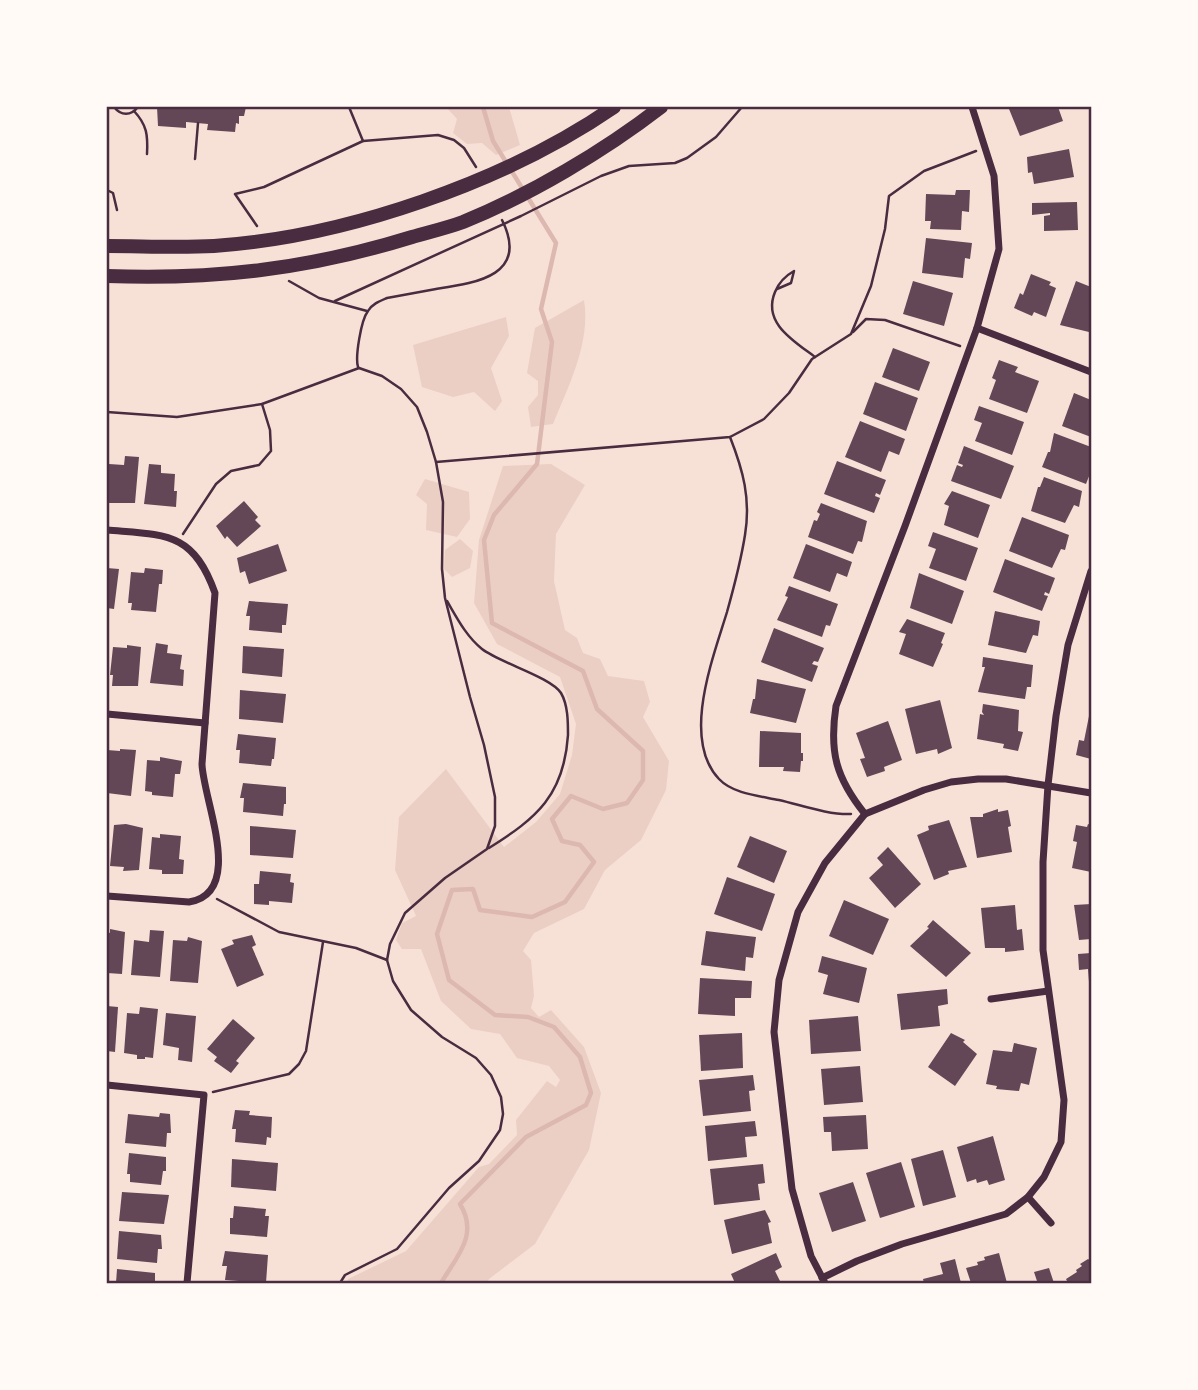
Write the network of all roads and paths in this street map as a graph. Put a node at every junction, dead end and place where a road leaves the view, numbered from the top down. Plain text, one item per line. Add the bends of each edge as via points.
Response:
1 (114, 107) edge
2 (138, 107) edge
3 (349, 107) edge
4 (614, 107) edge
5 (661, 107) edge
6 (742, 107) edge
7 (972, 107) edge
8 (134, 111) junction
9 (198, 123) dead end
10 (985, 148) junction
11 (147, 154) dead end
12 (195, 159) dead end
13 (107, 190) edge
14 (117, 210) dead end
15 (268, 240) junction
16 (107, 246) edge
17 (281, 268) junction
18 (107, 276) edge
19 (777, 289) junction
20 (335, 301) junction
21 (367, 311) dead end
22 (977, 328) junction
23 (851, 334) junction
24 (970, 350) junction
25 (815, 357) junction
26 (1091, 372) edge
27 (262, 404) junction
28 (107, 412) edge
29 (730, 437) junction
30 (436, 462) junction
31 (107, 530) edge
32 (178, 540) junction
33 (1091, 571) edge
34 (445, 598) junction
35 (107, 714) edge
36 (205, 723) junction
37 (1048, 785) junction
38 (1091, 793) edge
39 (865, 814) junction
40 (488, 849) junction
41 (208, 894) junction
42 (107, 896) edge
43 (323, 942) junction
44 (387, 960) junction
45 (1048, 991) junction
46 (991, 999) dead end
47 (107, 1085) edge
48 (204, 1095) junction
49 (1028, 1197) junction
50 (1051, 1223) dead end
51 (824, 1281) edge
52 (187, 1283) edge
53 (340, 1283) edge

1 - 8 path via 122,114
2 - 8 path
3 - 15 path via 363,141 264,187 235,194
4 - 15 main road via 554,144 447,192 374,216
5 - 17 main road via 564,170 461,222 372,249
6 - 20 path via 716,137 687,158 629,166 601,176
7 - 10 street
8 - 11 path via 145,122
9 - 12 path
10 - 22 street via 994,176 999,249
10 - 23 path via 924,170 889,196 871,286
13 - 14 path via 113,193
15 - 16 main road via 212,246
17 - 18 main road via 199,277
17 - 20 path via 305,292
19 - 19 path via 783,279 794,271 791,283
19 - 25 path via 772,303 775,322
20 - 21 path
22 - 24 street
22 - 26 street
23 - 24 path via 866,319 885,320
23 - 25 path
24 - 39 street via 836,706 835,760
25 - 29 path via 764,419
27 - 28 path via 177,417
27 - 30 path via 359,368 382,376 417,407
27 - 32 path via 271,451 259,465 231,471 216,484
29 - 30 path
29 - 39 path via 748,495 746,534 707,682 701,719 703,751 720,780 741,792 845,815
30 - 34 path via 443,502
31 - 32 street
32 - 36 street via 197,555 215,593
33 - 37 street via 1068,645
34 - 40 path via 495,797 495,826
34 - 40 path via 482,649 561,692 569,719 566,753 553,793 521,828
35 - 36 street
36 - 41 street via 202,779 219,865 216,883
37 - 38 street
37 - 39 street via 1006,779 951,782
37 - 45 street via 1043,950
39 - 51 street via 825,863 798,912 779,980 775,1032 792,1189 811,1256
40 - 44 path via 444,878 405,913
41 - 42 street via 189,902
41 - 43 path via 279,932
43 - 44 path
43 - 48 path via 306,1051 299,1064 289,1074
44 - 53 path via 393,981 411,1010 442,1037 477,1058 491,1075 503,1114 500,1130 479,1161 449,1188 397,1249 345,1275
45 - 46 street
45 - 49 street via 1064,1100 1061,1142
47 - 48 street
48 - 52 street
49 - 50 street
49 - 51 street via 1006,1214 902,1244 857,1261

